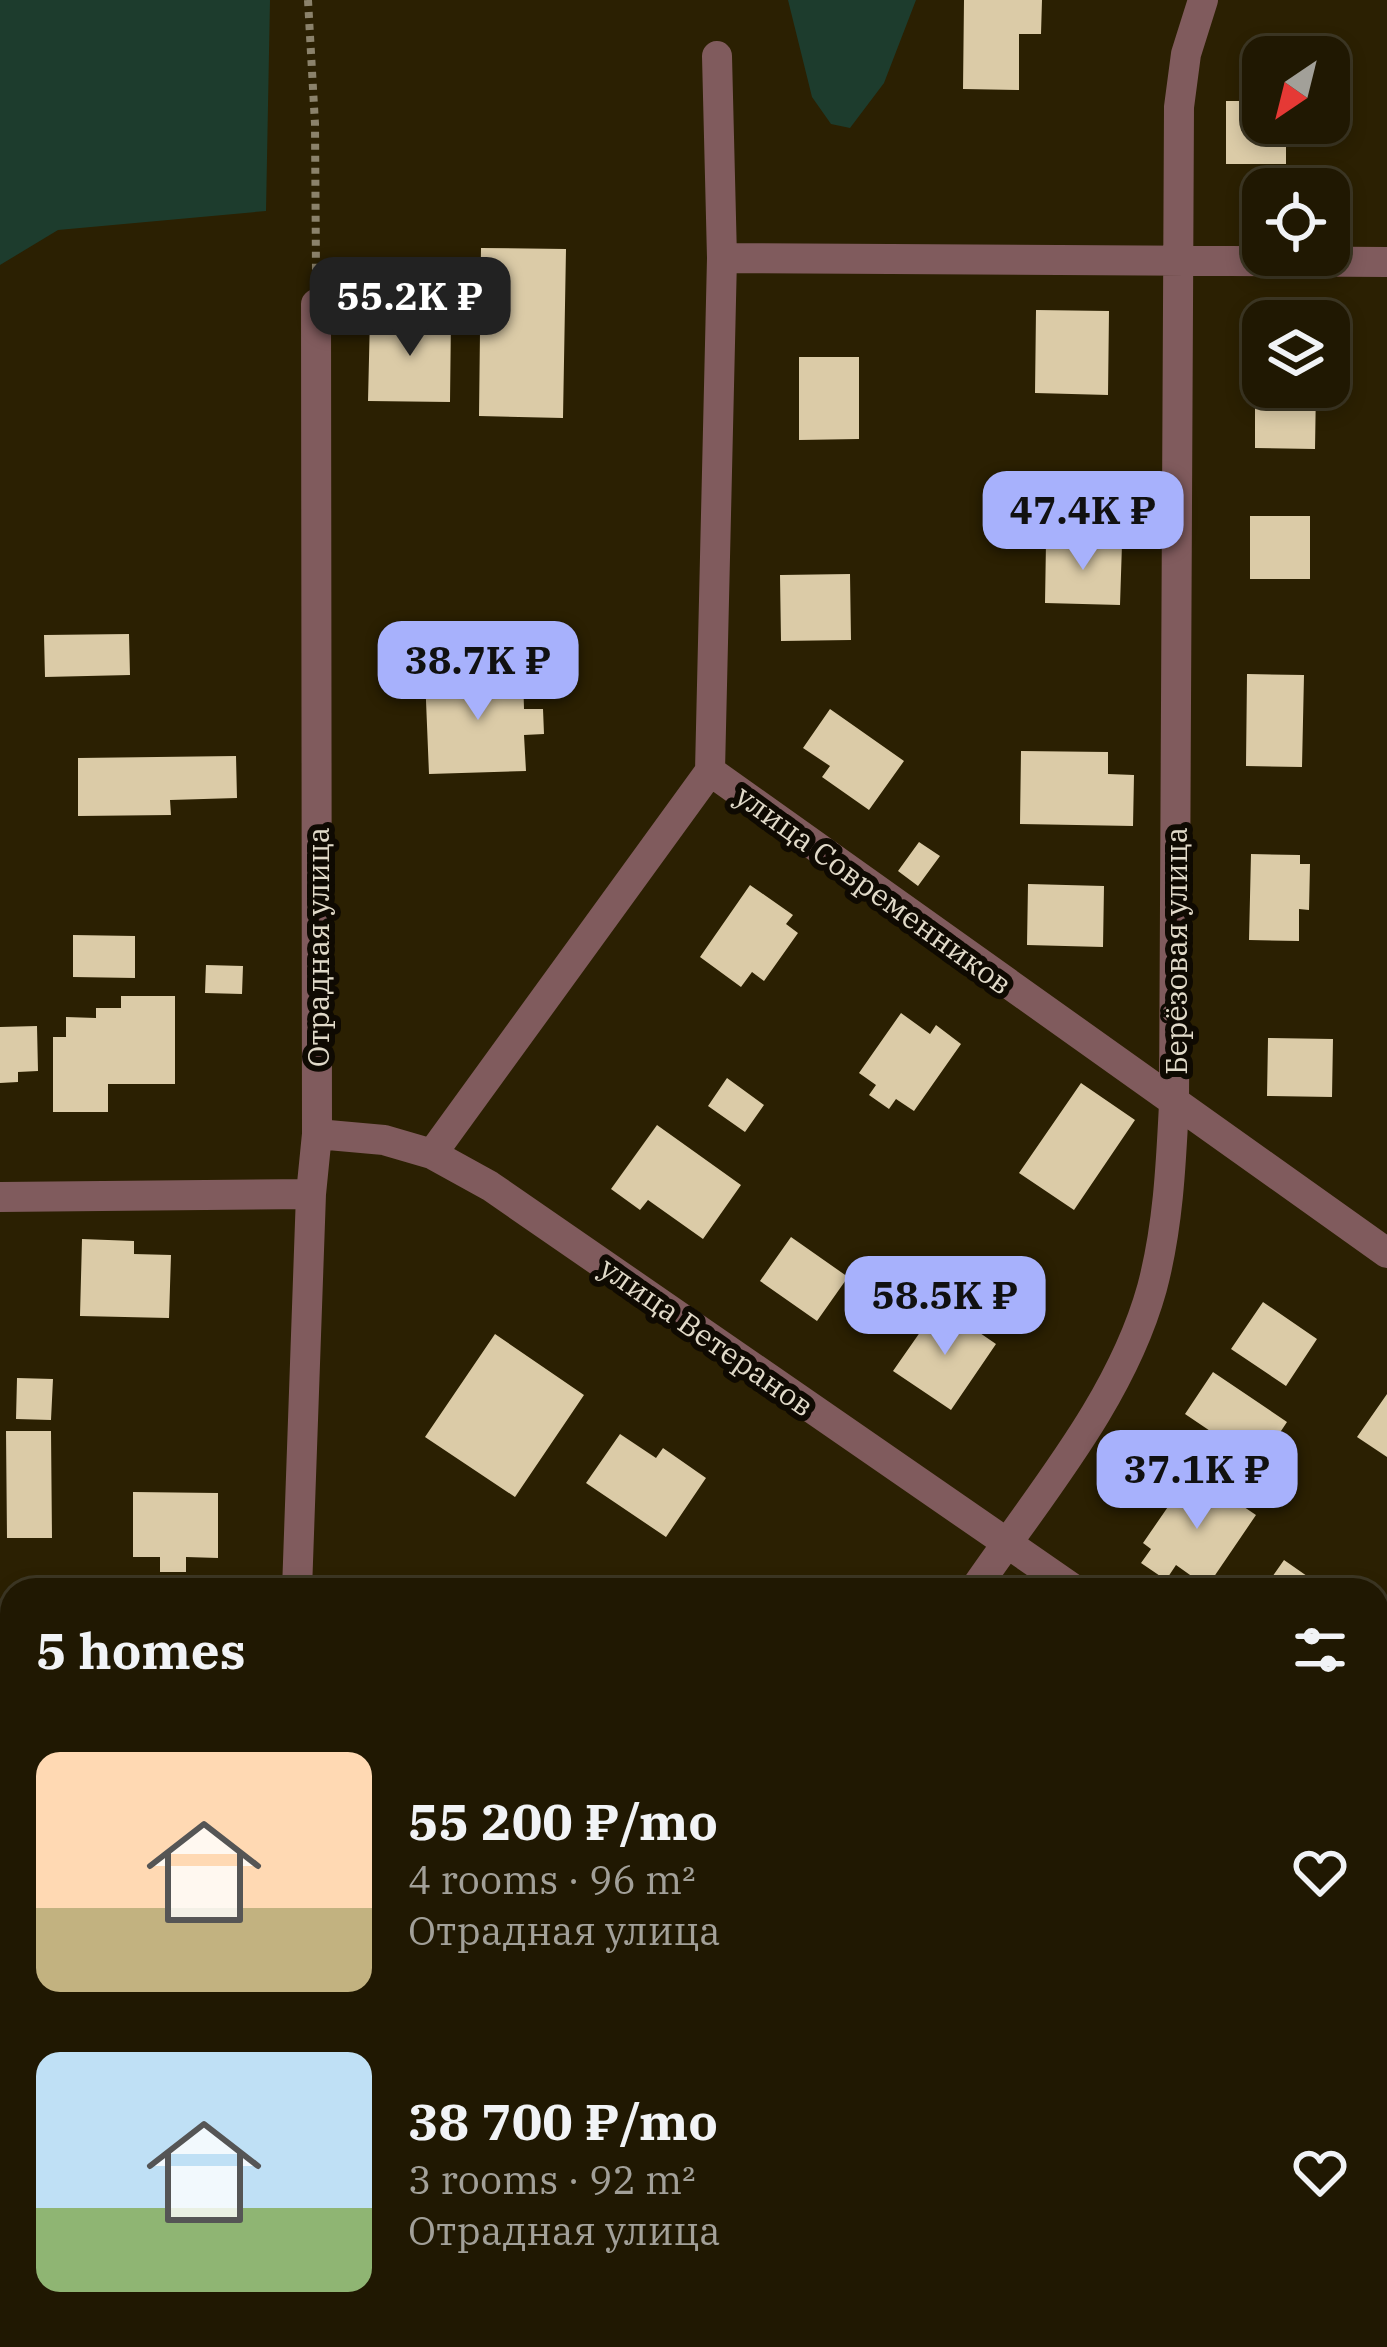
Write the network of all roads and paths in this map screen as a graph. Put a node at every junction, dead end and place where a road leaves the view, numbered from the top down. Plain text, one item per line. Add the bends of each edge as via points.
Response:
1 (308, 0) edge
2 (1203, 0) edge
3 (717, 56) dead end
4 (722, 258) junction
5 (1175, 260) junction
6 (1387, 262) edge
7 (316, 304) joint
8 (710, 771) junction
9 (1174, 1104) junction
10 (317, 1134) junction
11 (432, 1154) junction
12 (311, 1194) junction
13 (0, 1197) edge
14 (1387, 1253) edge
15 (1006, 1543) junction
16 (298, 1578) edge
17 (982, 1578) edge
18 (1057, 1578) edge

1 - 7 path
2 - 5 street, Берёзовая улица via 1179,106
3 - 4 street, улица Современников
4 - 5 street
4 - 8 street, улица Современников
5 - 6 street
5 - 9 street, Берёзовая улица
7 - 10 street, Отрадная улица
8 - 9 street, улица Современников
8 - 11 street
9 - 14 street, улица Современников
9 - 15 street, Берёзовая улица via 1164,1234 1139,1328 1092,1419
10 - 11 street, улица Ветеранов
10 - 12 street, Отрадная улица
11 - 15 street, улица Ветеранов via 490,1186
12 - 13 street
12 - 16 street, Отрадная улица
15 - 17 street, Берёзовая улица
15 - 18 street, улица Ветеранов

